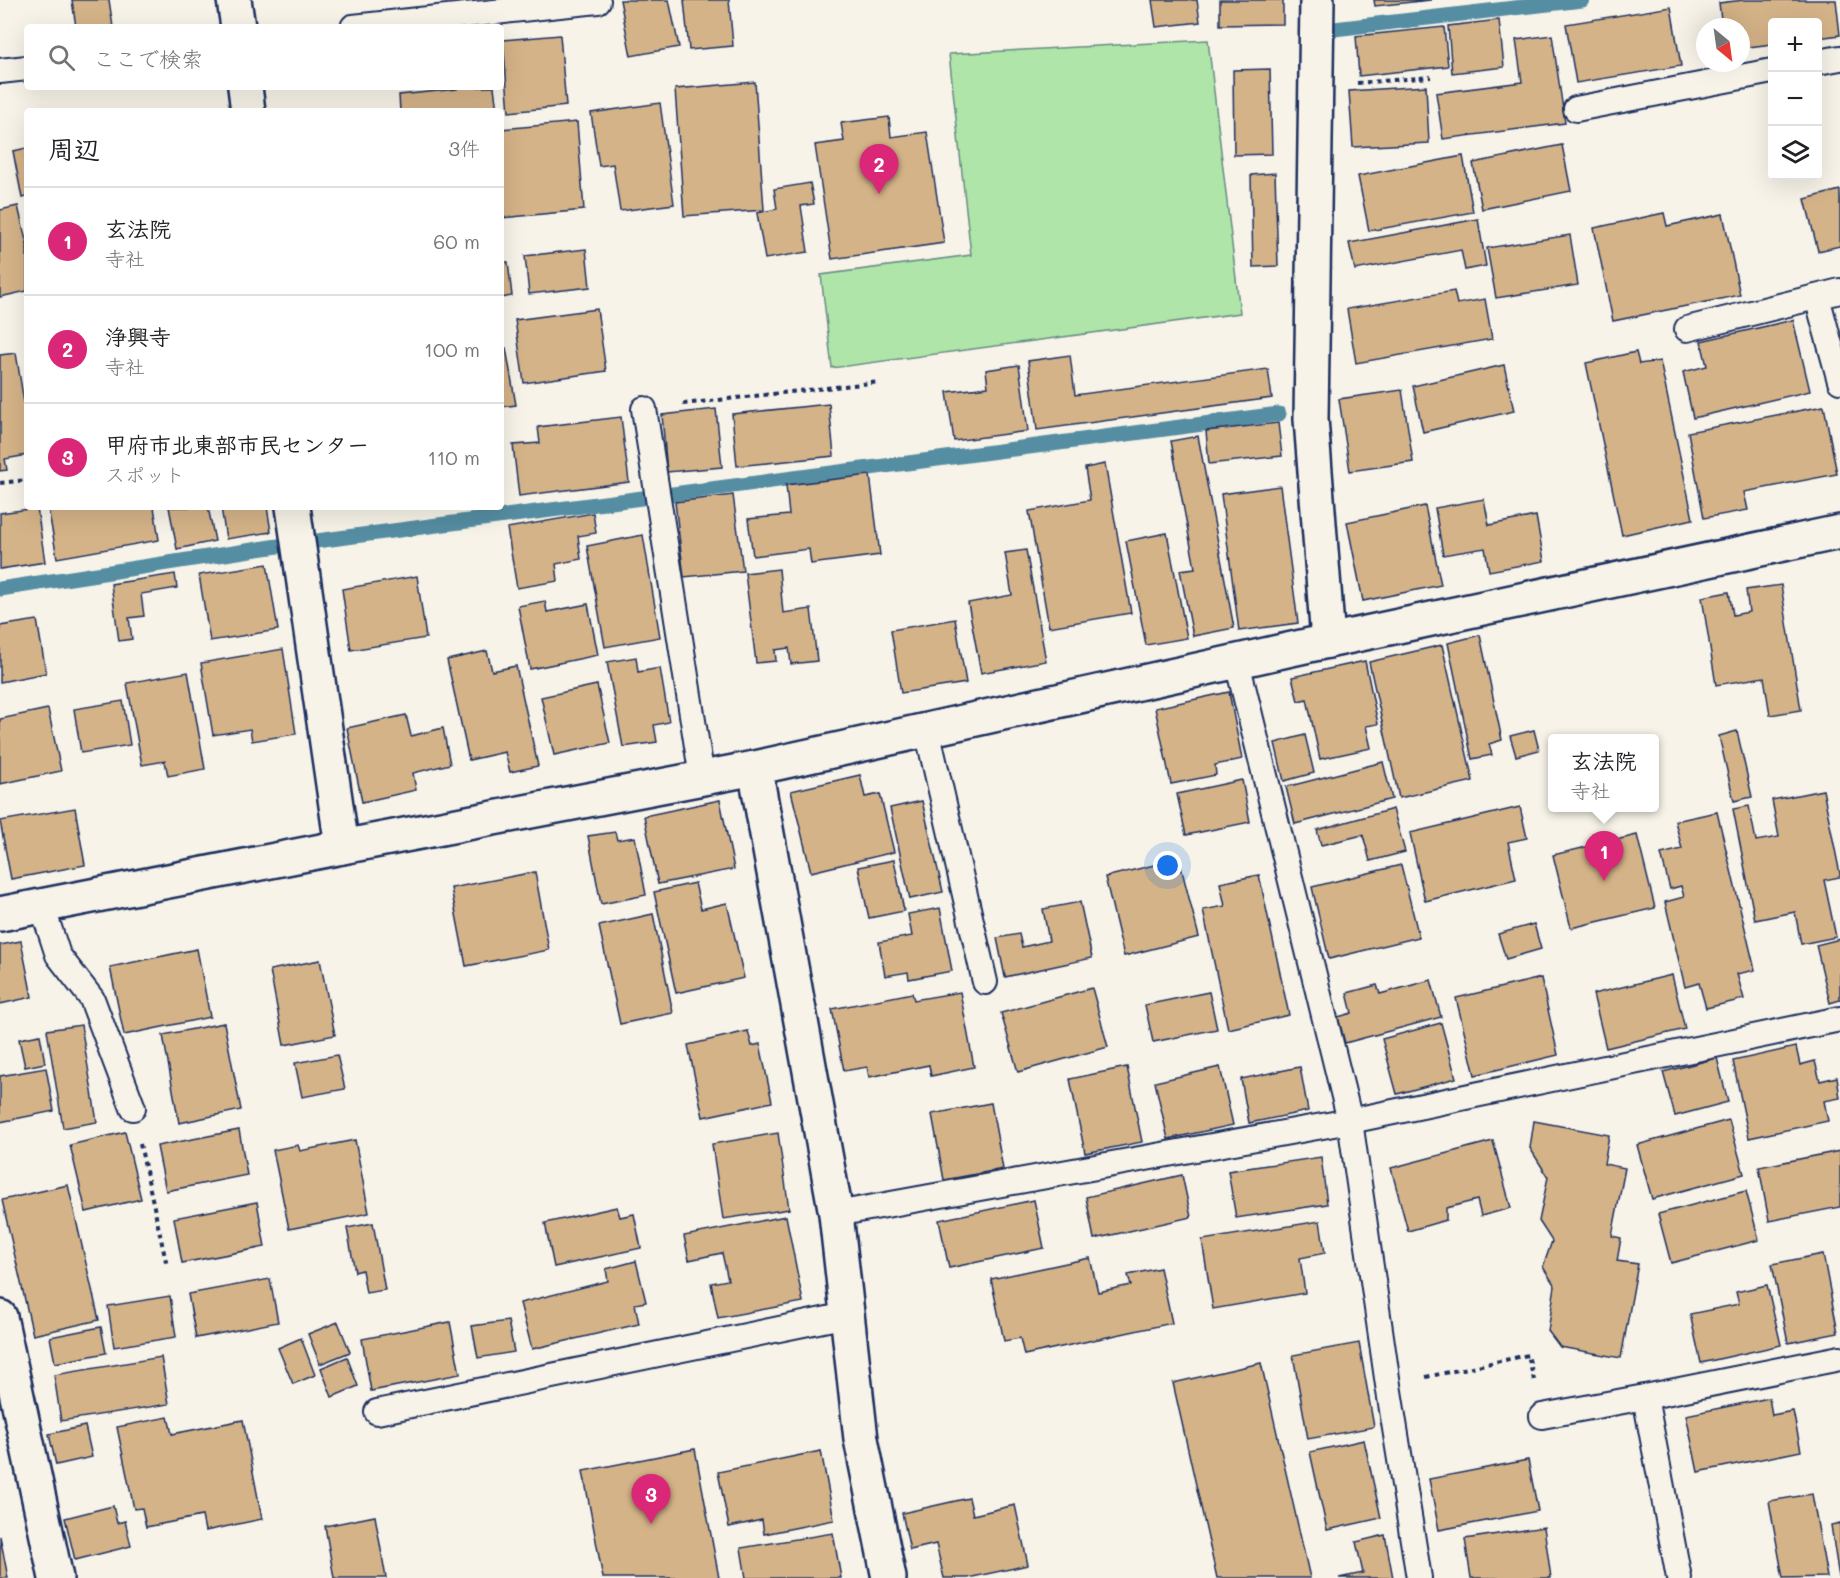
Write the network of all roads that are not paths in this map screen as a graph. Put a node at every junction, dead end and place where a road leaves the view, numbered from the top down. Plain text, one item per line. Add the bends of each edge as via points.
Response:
1 (234, 0) edge
2 (1317, 0) edge
3 (598, 1) edge
4 (238, 24) edge
5 (381, 24) edge
6 (1840, 58) edge
7 (1822, 61) edge
8 (24, 68) edge
9 (0, 71) edge
10 (1768, 72) edge
11 (245, 90) edge
12 (248, 108) edge
13 (1576, 109) dead end
14 (1829, 294) edge
15 (1687, 329) dead end
16 (1840, 381) edge
17 (644, 409) road end
18 (293, 510) edge
19 (1840, 532) edge
20 (1328, 641) junction
21 (1237, 662) junction
22 (927, 730) junction
23 (755, 768) junction
24 (702, 778) junction
25 (342, 847) junction
26 (42, 906) junction
27 (0, 914) edge
28 (985, 982) dead end
29 (1840, 1019) edge
30 (133, 1108) road end
31 (1350, 1121) junction
32 (836, 1214) junction
33 (847, 1315) junction
34 (0, 1317) edge
35 (1840, 1358) edge
36 (1645, 1397) junction
37 (377, 1412) dead end
38 (1542, 1416) road end
39 (56, 1578) edge
40 (889, 1578) edge
41 (1419, 1578) edge
42 (1679, 1578) edge

1 - 4 street
2 - 20 street via 1311,419
3 - 5 lane
6 - 7 lane
8 - 9 lane
10 - 13 lane
11 - 12 street
14 - 15 lane
14 - 16 lane
17 - 24 lane
18 - 25 street
19 - 20 street
20 - 21 street
21 - 22 street
21 - 31 lane
22 - 23 street
22 - 28 lane
23 - 24 street
23 - 32 street
24 - 25 street
25 - 26 street
26 - 27 street
26 - 30 lane via 58,955 92,999
29 - 31 lane
31 - 32 lane
31 - 41 lane
32 - 33 street
33 - 37 lane
33 - 40 street via 861,1439
34 - 39 street
35 - 36 lane
36 - 38 lane
36 - 42 lane

